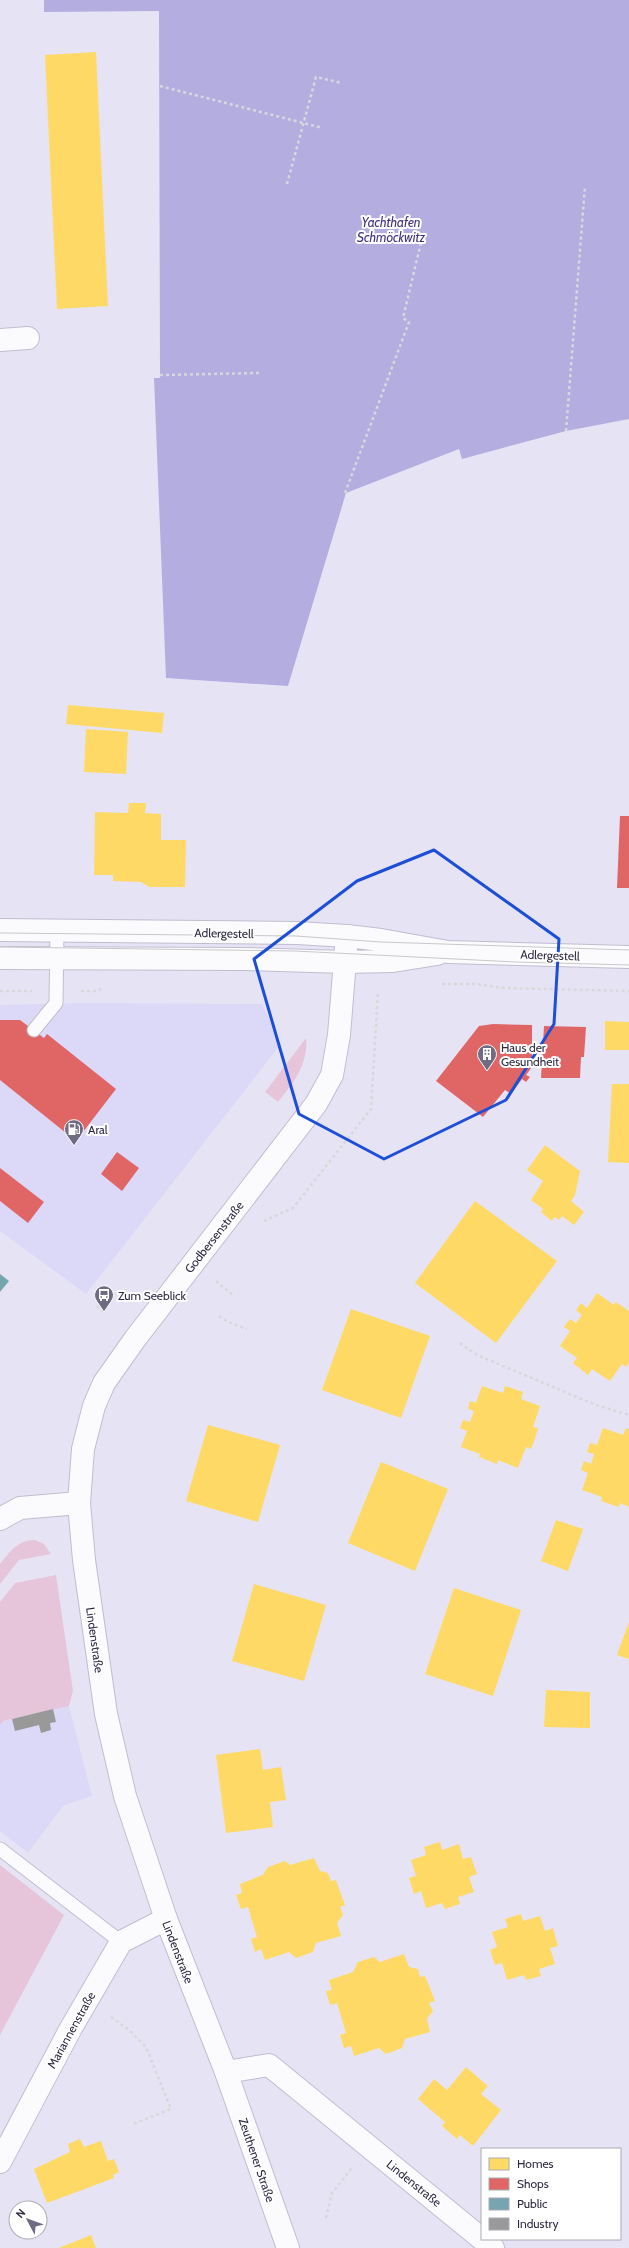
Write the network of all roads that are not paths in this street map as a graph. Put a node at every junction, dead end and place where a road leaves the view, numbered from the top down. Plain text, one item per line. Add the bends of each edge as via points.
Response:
1 (28, 338) dead end
2 (0, 340) edge
3 (0, 930) edge
4 (58, 932) junction
5 (347, 936) junction
6 (448, 952) junction
7 (629, 957) edge
8 (0, 958) edge
9 (58, 958) junction
10 (345, 962) junction
11 (34, 1030) dead end
12 (78, 1502) junction
13 (0, 1520) edge
14 (0, 1849) edge
15 (166, 1919) junction
16 (121, 1942) junction
17 (226, 2072) junction
18 (0, 2162) edge
19 (481, 2238) edge
20 (483, 2240) edge
21 (288, 2248) edge
22 (493, 2248) edge

1 - 2 main road
3 - 4 main road, Adlergestell
4 - 5 main road, Adlergestell via 296,933
4 - 9 lane
5 - 6 main road, Adlergestell
5 - 10 main road, Godbersenstraße
6 - 7 main road, Adlergestell
6 - 10 main road, Adlergestell via 393,961
8 - 9 main road, Adlergestell
9 - 10 main road, Adlergestell
9 - 11 lane via 56,1003
10 - 12 main road, Godbersenstraße via 339,1034 332,1075 316,1104 104,1383 94,1406 83,1449
12 - 13 main road via 20,1508
12 - 15 main road, Lindenstraße via 106,1714 125,1796
14 - 16 lane
15 - 16 main road
15 - 17 main road, Lindenstraße
16 - 18 main road, Mariannenstraße
17 - 19 main road, Lindenstraße via 269,2065
17 - 21 main road, Zeuthener Straße
20 - 22 main road, Lindenstraße

